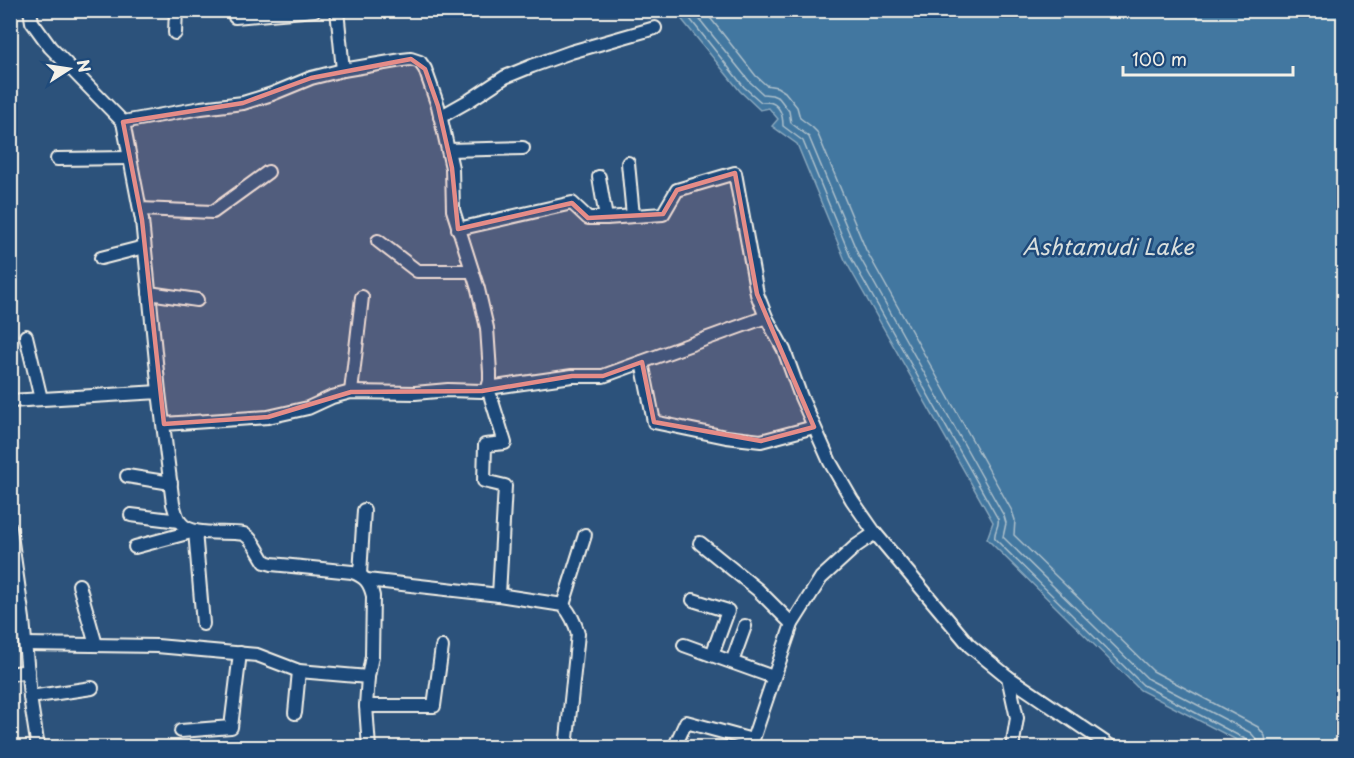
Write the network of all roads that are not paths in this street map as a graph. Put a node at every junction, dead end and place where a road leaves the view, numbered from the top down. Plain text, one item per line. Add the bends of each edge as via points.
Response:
1 (30, 10) edge
2 (176, 10) edge
3 (315, 10) edge
4 (337, 10) edge
5 (235, 17) dead end
6 (655, 28) dead end
7 (175, 33) dead end
8 (343, 70) junction
9 (440, 117) junction
10 (123, 122) junction
11 (523, 148) dead end
12 (448, 150) junction
13 (130, 158) junction
14 (57, 159) dead end
15 (628, 163) dead end
16 (268, 172) dead end
17 (599, 177) dead end
18 (140, 209) junction
19 (633, 216) junction
20 (606, 218) junction
21 (458, 229) junction
22 (378, 241) dead end
23 (144, 247) junction
24 (101, 258) dead end
25 (472, 271) junction
26 (149, 293) junction
27 (362, 297) dead end
28 (197, 300) dead end
29 (766, 317) junction
30 (26, 336) dead end
31 (642, 362) junction
32 (488, 388) junction
33 (159, 392) junction
34 (351, 392) junction
35 (41, 399) junction
36 (10, 401) edge
37 (164, 424) junction
38 (814, 427) junction
39 (127, 476) dead end
40 (171, 483) junction
41 (364, 510) dead end
42 (131, 515) dead end
43 (179, 521) junction
44 (10, 528) edge
45 (195, 531) junction
46 (875, 533) junction
47 (585, 535) dead end
48 (700, 543) dead end
49 (135, 546) dead end
50 (363, 577) junction
51 (79, 585) dead end
52 (15, 586) edge
53 (499, 595) junction
54 (693, 600) dead end
55 (563, 606) junction
56 (203, 624) dead end
57 (792, 624) junction
58 (745, 626) dead end
59 (26, 644) junction
60 (96, 645) junction
61 (684, 645) dead end
62 (442, 647) dead end
63 (240, 653) junction
64 (712, 656) junction
65 (732, 662) junction
66 (28, 671) junction
67 (299, 671) junction
68 (10, 674) edge
69 (368, 677) junction
70 (773, 677) junction
71 (1008, 677) junction
72 (92, 688) dead end
73 (30, 697) junction
74 (366, 706) junction
75 (295, 713) dead end
76 (181, 731) dead end
77 (751, 744) edge
78 (38, 747) edge
79 (369, 747) edge
80 (566, 747) edge
81 (674, 747) edge
82 (1012, 747) edge
83 (1113, 747) edge

1 - 10 street via 32,22 50,47
2 - 7 street
3 - 5 street
4 - 8 street
6 - 9 street via 514,73
8 - 9 street via 411,59 420,62
8 - 10 street via 243,103
9 - 12 street
10 - 13 street
11 - 12 street
12 - 21 street
13 - 14 street
13 - 18 street
15 - 19 street
16 - 18 street via 213,212
17 - 20 street
18 - 23 street
19 - 20 street
19 - 29 street via 663,214 677,190 735,173 757,294
20 - 21 street via 588,218 572,203
21 - 25 street
22 - 25 street via 417,271
23 - 24 street
23 - 26 street
25 - 32 street via 487,328
26 - 28 street
26 - 33 street
27 - 34 street
29 - 31 street
29 - 38 street via 784,350
30 - 35 street
31 - 32 street via 603,376 572,376
31 - 38 street via 654,422 761,441
32 - 34 street
32 - 53 street via 505,443 485,446 484,481 506,486
33 - 35 street
33 - 37 street
34 - 37 street via 268,417
35 - 36 street
37 - 40 street
38 - 46 street via 830,462
39 - 40 street
40 - 43 street
41 - 50 street
42 - 43 street
43 - 45 street
44 - 52 street
45 - 49 street
45 - 50 street via 244,534 265,562 272,564 352,572
45 - 56 street
46 - 57 street via 821,578
46 - 71 street via 970,646
47 - 55 street
48 - 57 street via 758,590
50 - 53 street
50 - 69 street via 373,596
51 - 60 street
52 - 59 street
53 - 55 street
54 - 64 street via 728,611
55 - 80 street via 575,622 578,634
57 - 70 street
58 - 65 street
59 - 60 street
59 - 66 street
60 - 63 street
61 - 64 street
62 - 74 street via 434,706
63 - 67 street via 257,655
63 - 76 street via 231,727
64 - 65 street
65 - 70 street
66 - 68 street
66 - 73 street
67 - 69 street
67 - 75 street
69 - 74 street
70 - 77 street
71 - 82 street via 1017,718
71 - 83 street
72 - 73 street
73 - 78 street
74 - 79 street
77 - 81 street via 686,722

